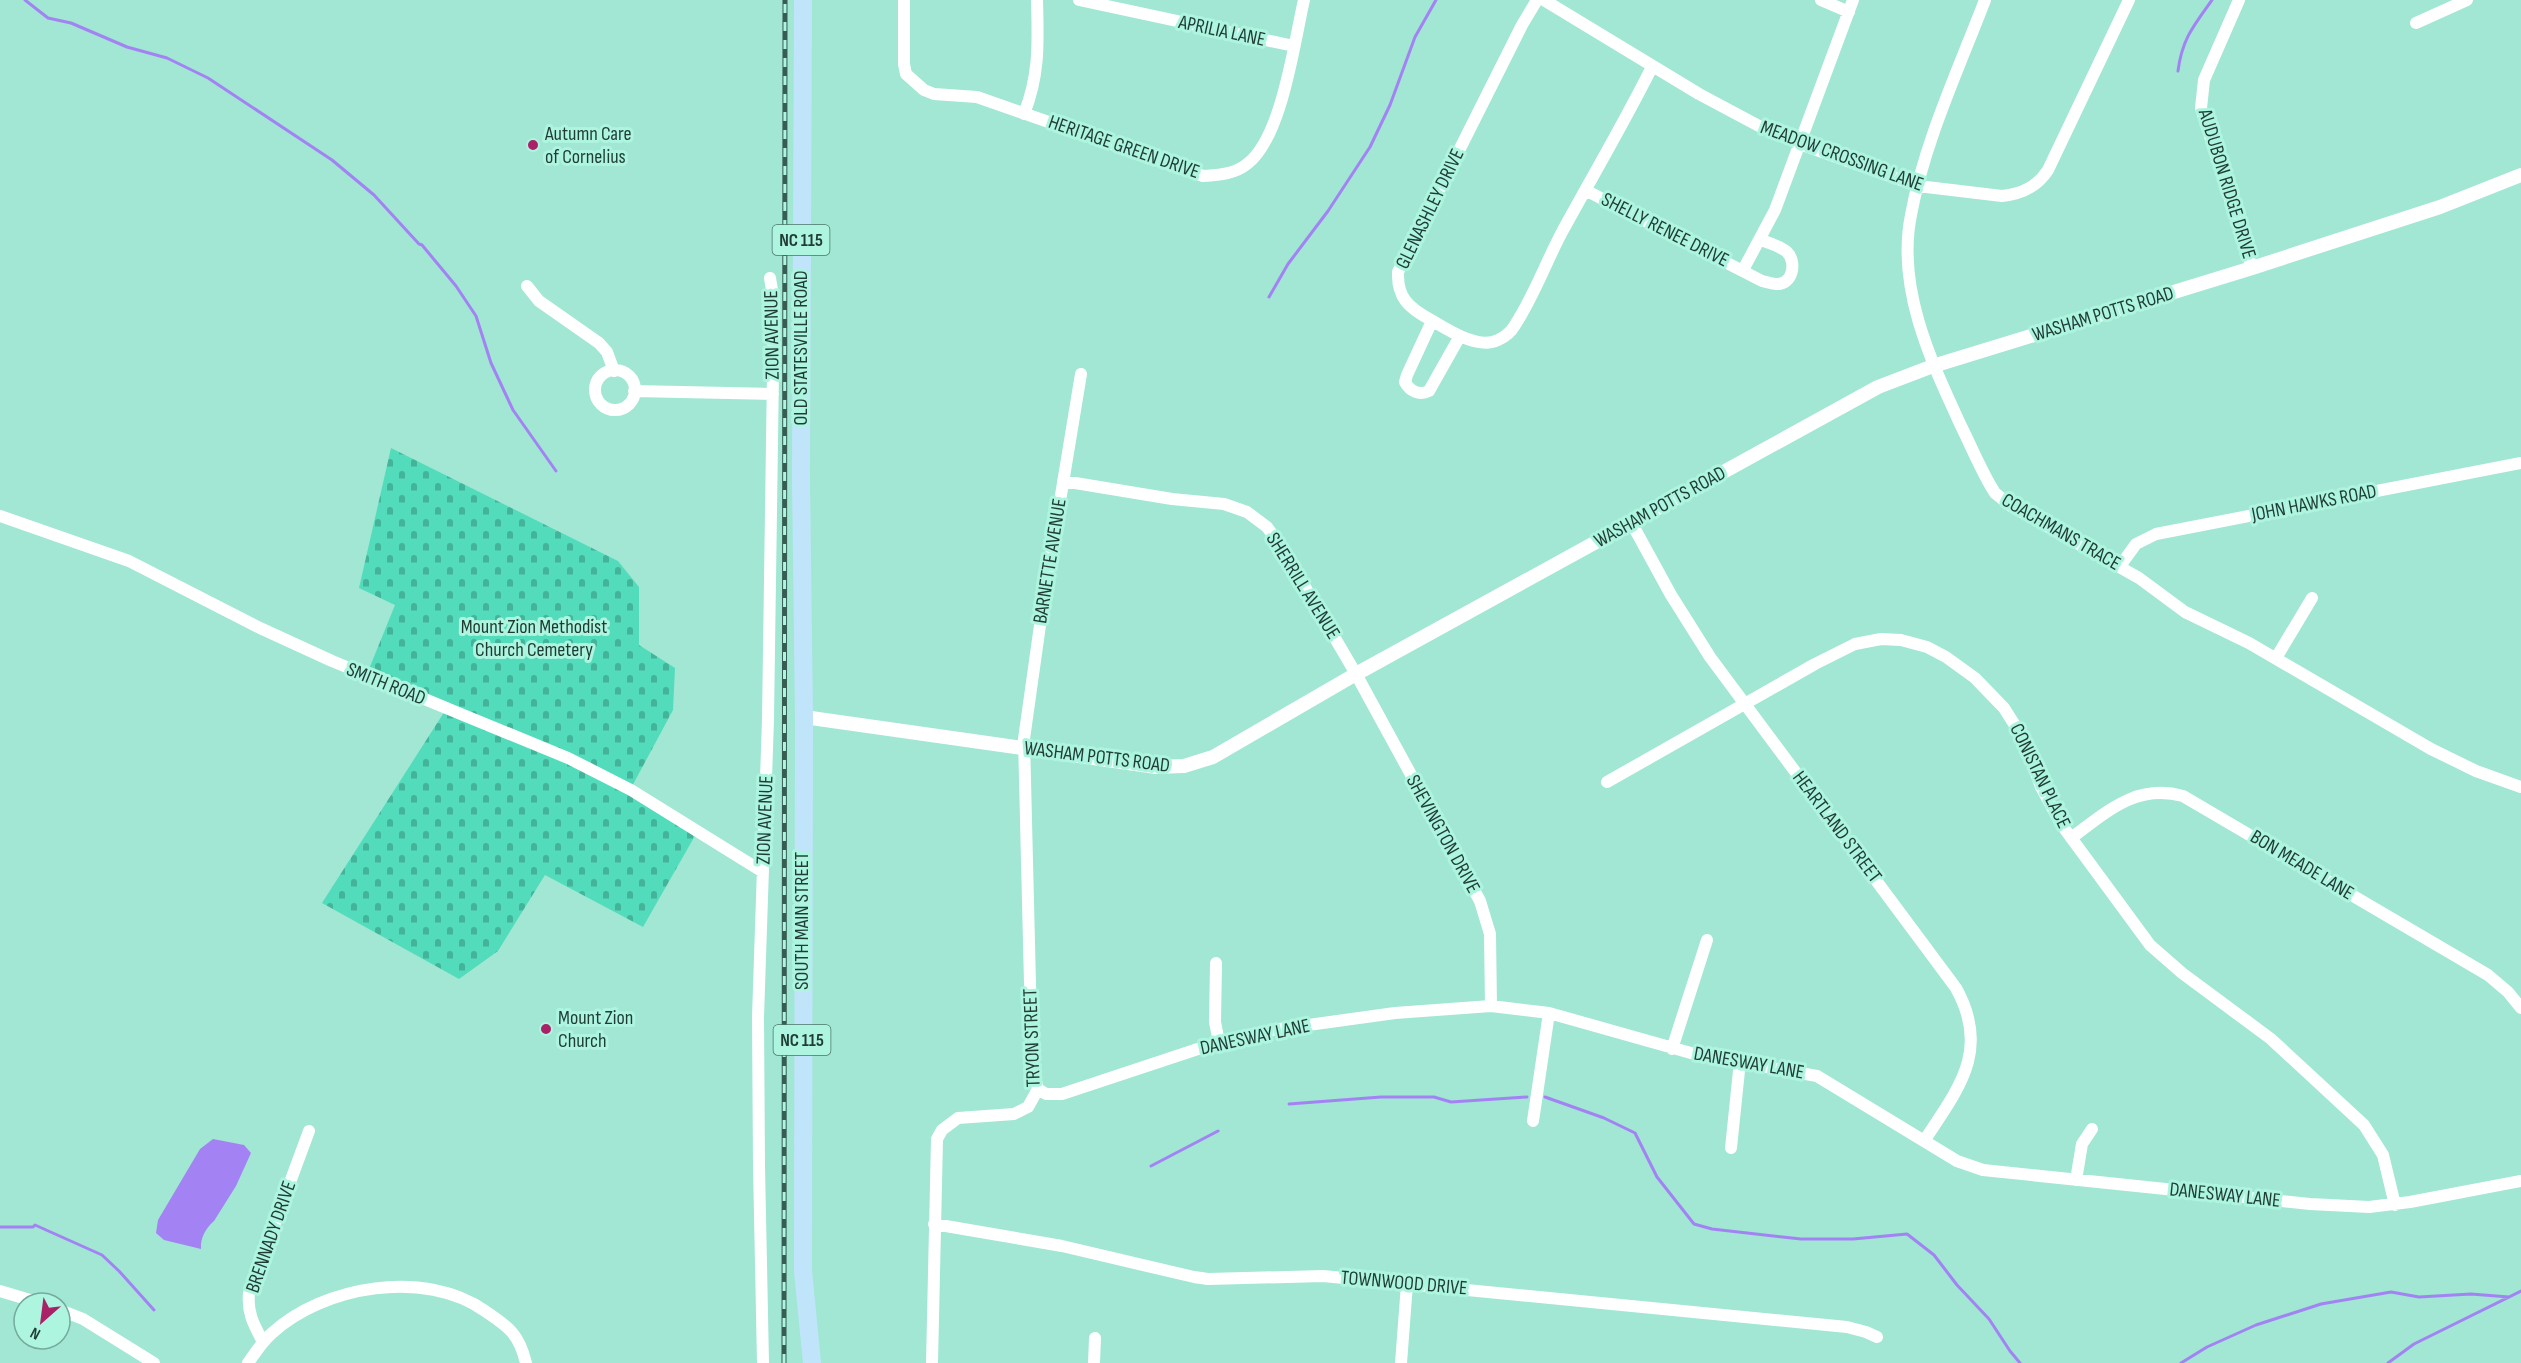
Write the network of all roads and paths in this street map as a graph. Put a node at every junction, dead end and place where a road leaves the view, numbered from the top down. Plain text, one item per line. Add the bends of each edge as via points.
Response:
1 (803, 0) edge
2 (904, 0) edge
3 (1037, 0) edge
4 (1079, 0) edge
5 (1304, 0) edge
6 (1537, 0) edge
7 (1544, 0) edge
8 (1821, 0) edge
9 (1985, 0) edge
10 (2129, 0) edge
11 (2239, 0) edge
12 (2467, 0) edge
13 (1851, 6) edge
14 (2416, 23) dead end
15 (1294, 46) junction
16 (1652, 67) junction
17 (1024, 114) junction
18 (1800, 144) junction
19 (2521, 175) edge
20 (1918, 186) junction
21 (1587, 190) junction
22 (1761, 240) junction
23 (2252, 268) junction
24 (1743, 270) junction
25 (770, 278) dead end
26 (527, 286) dead end
27 (1432, 321) junction
28 (1461, 336) junction
29 (1933, 366) junction
30 (614, 371) junction
31 (1081, 375) dead end
32 (634, 390) junction
33 (773, 394) junction
34 (2521, 463) edge
35 (801, 479) joint
36 (1063, 481) junction
37 (0, 516) edge
38 (1631, 522) junction
39 (2120, 567) junction
40 (2312, 598) dead end
41 (2276, 658) junction
42 (1356, 674) junction
43 (1745, 704) junction
44 (804, 717) junction
45 (1024, 748) junction
46 (1607, 782) dead end
47 (2521, 787) edge
48 (2071, 838) junction
49 (763, 872) junction
50 (1707, 940) dead end
51 (1216, 963) dead end
52 (1491, 1006) junction
53 (2521, 1008) edge
54 (1549, 1013) junction
55 (1219, 1042) junction
56 (1672, 1049) junction
57 (1740, 1061) junction
58 (1038, 1089) junction
59 (1533, 1121) dead end
60 (2092, 1129) dead end
61 (309, 1131) dead end
62 (1924, 1141) junction
63 (1731, 1148) dead end
64 (2076, 1180) junction
65 (2521, 1181) edge
66 (2395, 1205) junction
67 (934, 1224) junction
68 (1407, 1284) junction
69 (72, 1314) edge
70 (1877, 1337) dead end
71 (1095, 1338) dead end
72 (263, 1342) junction
73 (154, 1363) edge
74 (248, 1363) edge
75 (526, 1363) edge
76 (763, 1363) edge
77 (812, 1363) edge
78 (933, 1363) edge
79 (1094, 1363) edge
80 (1401, 1363) edge

1 - 35 main road, OLD STATESVILLE ROAD / NC 115
2 - 17 street, HERITAGE GREEN DRIVE via 904,64 914,83 934,94 977,97
3 - 17 street via 1039,46 1035,83
4 - 15 street, APRILIA LANE
5 - 15 street, HERITAGE GREEN DRIVE
6 - 27 street, GLENASHLEY DRIVE via 1398,272 1402,298
7 - 16 street, MEADOW CROSSING LANE
8 - 13 street
9 - 20 street, COACHMANS TRACE
10 - 20 street, MEADOW CROSSING LANE via 2048,170 2033,187 2002,196
11 - 23 street, AUDUBON RIDGE DRIVE via 2204,80 2201,108
12 - 14 street
13 - 18 street
15 - 17 street, HERITAGE GREEN DRIVE via 1267,142 1246,165 1220,175 1186,171
16 - 18 street, MEADOW CROSSING LANE
16 - 21 street, GLENASHLEY DRIVE
18 - 20 street, MEADOW CROSSING LANE
18 - 22 street
19 - 23 street, WASHAM POTTS ROAD via 2440,207
20 - 29 street, COACHMANS TRACE via 1910,224 1910,274
21 - 24 street, SHELLY RENEE DRIVE
21 - 28 street, GLENASHLEY DRIVE via 1514,327 1496,341 1482,343
22 - 24 street
22 - 24 street via 1787,252 1792,259 1789,278 1776,284
23 - 29 street, WASHAM POTTS ROAD
25 - 33 street, ZION AVENUE via 774,302
26 - 30 street via 547,308 599,343 607,351
27 - 28 street, GLENASHLEY DRIVE
27 - 28 street via 1405,382 1415,392 1429,391
29 - 38 street, WASHAM POTTS ROAD via 1863,395
29 - 39 street, COACHMANS TRACE via 1995,493 2011,506
30 - 32 street via 629,376
30 - 32 street via 605,373 597,382 595,394 601,405 620,409 631,401
31 - 36 street, BARNETTE AVENUE
32 - 33 street
33 - 49 street, ZION AVENUE
34 - 39 street, JOHN HAWKS ROAD via 2156,534 2136,544
35 - 44 main road, SOUTH MAIN STREET / NC 115
36 - 42 street, SHERRILL AVENUE via 1224,504 1247,512 1267,527 1281,546
36 - 45 street, BARNETTE AVENUE
37 - 49 street, SMITH ROAD via 129,561 332,661 578,763 632,790
38 - 42 street, WASHAM POTTS ROAD
38 - 43 street, HEARTLAND STREET via 1686,620
39 - 41 street, COACHMANS TRACE via 2185,612
40 - 41 street
41 - 47 street, COACHMANS TRACE via 2431,749
42 - 45 street, WASHAM POTTS ROAD via 1213,757 1184,766 1156,767
42 - 52 street, SHEVINGTON DRIVE via 1480,901 1490,934
43 - 46 street, CONISTAN PLACE
43 - 48 street, CONISTAN PLACE via 1855,644 1891,639 1927,647 1975,678 2004,708 2023,738 2046,798
43 - 62 street, HEARTLAND STREET via 1965,1004 1971,1026 1970,1059 1965,1075
44 - 45 street, WASHAM POTTS ROAD
44 - 77 main road, SOUTH MAIN STREET / NC 115 via 803,1271
45 - 58 street, TRYON STREET via 1032,1065
48 - 53 street, BON MEADE LANE via 2128,798 2156,792 2183,796 2488,975
48 - 66 street, CONISTAN PLACE via 2150,945 2182,974 2271,1039 2364,1125 2383,1155
49 - 76 street, ZION AVENUE via 758,1103
50 - 56 street
51 - 55 street via 1215,1022
52 - 54 street, DANESWAY LANE
52 - 55 street, DANESWAY LANE via 1303,1025
54 - 56 street, DANESWAY LANE
54 - 59 street
55 - 58 street, DANESWAY LANE via 1062,1094 1046,1094
56 - 57 street, DANESWAY LANE
57 - 62 street, DANESWAY LANE via 1817,1076
57 - 63 street
58 - 67 street, TRYON STREET via 1022,1112 966,1115 942,1130 935,1147
60 - 64 street via 2082,1144
61 - 72 street, BRENNADY DRIVE via 249,1293 252,1323
62 - 64 street, DANESWAY LANE via 1983,1170
64 - 66 street, DANESWAY LANE via 2331,1205
65 - 66 street, DANESWAY LANE
67 - 68 street, TOWNWOOD DRIVE via 1062,1245 1208,1279 1317,1275
67 - 78 street, TRYON STREET
68 - 70 street, TOWNWOOD DRIVE via 1847,1327
68 - 80 street
69 - 73 street
71 - 79 street
72 - 74 street
72 - 75 street via 288,1321 326,1301 401,1285 445,1292 474,1303 517,1336

